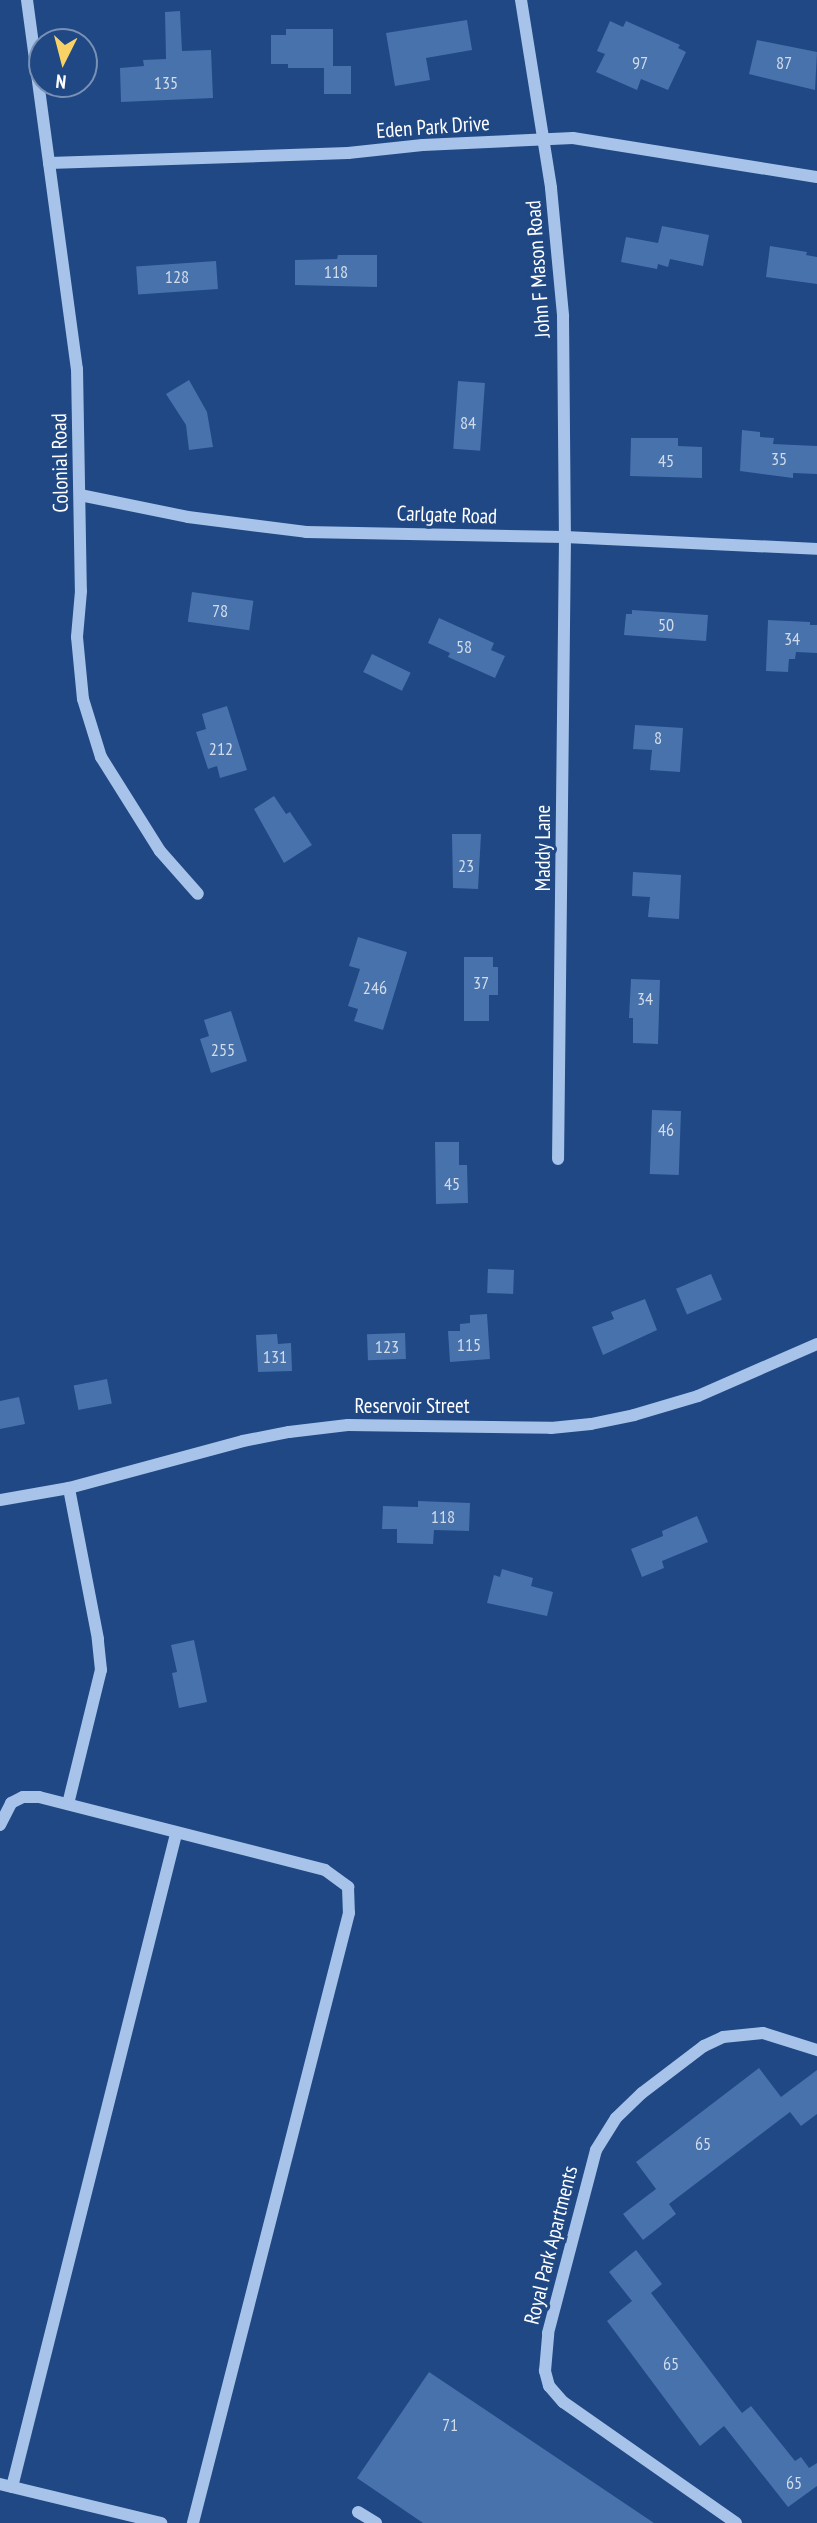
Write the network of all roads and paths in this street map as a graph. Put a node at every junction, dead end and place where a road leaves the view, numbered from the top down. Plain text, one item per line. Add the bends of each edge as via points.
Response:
1 (27, 0) edge
2 (521, 0) edge
3 (545, 137) junction
4 (49, 163) junction
5 (817, 177) edge
6 (80, 495) junction
7 (565, 537) junction
8 (817, 549) edge
9 (198, 894) dead end
10 (558, 1159) dead end
11 (817, 1344) edge
12 (69, 1488) junction
13 (0, 1500) edge
14 (68, 1804) junction
15 (0, 1825) edge
16 (176, 1834) junction
17 (817, 2050) edge
18 (6, 2485) edge
19 (358, 2512) dead end
20 (161, 2523) edge
21 (192, 2523) edge
22 (376, 2523) edge
23 (736, 2523) edge

1 - 4 street, Colonial Road
2 - 3 street, John F Mason Road
3 - 4 street, Eden Park Drive via 348,153
3 - 5 street, Eden Park Drive
3 - 7 street, John F Mason Road via 563,316
4 - 6 street, Colonial Road via 77,369
6 - 7 street, Carlgate Road via 141,509 306,532
6 - 9 street, Colonial Road via 77,637 83,699 102,757 160,851
7 - 8 street, Carlgate Road
7 - 10 street, Maddy Lane
11 - 12 street, Reservoir Street via 698,1396 591,1424 348,1425 289,1432
12 - 13 street, Reservoir Street
12 - 14 street via 101,1670
14 - 15 street via 23,1797 6,1808
14 - 16 street
16 - 18 street
16 - 21 street via 325,1870 348,1887 351,1900
17 - 23 street, Royal Park Apartments via 763,2033 723,2037 642,2093 616,2118 596,2150 548,2333 545,2371 549,2386 563,2402
18 - 20 street
19 - 22 street

